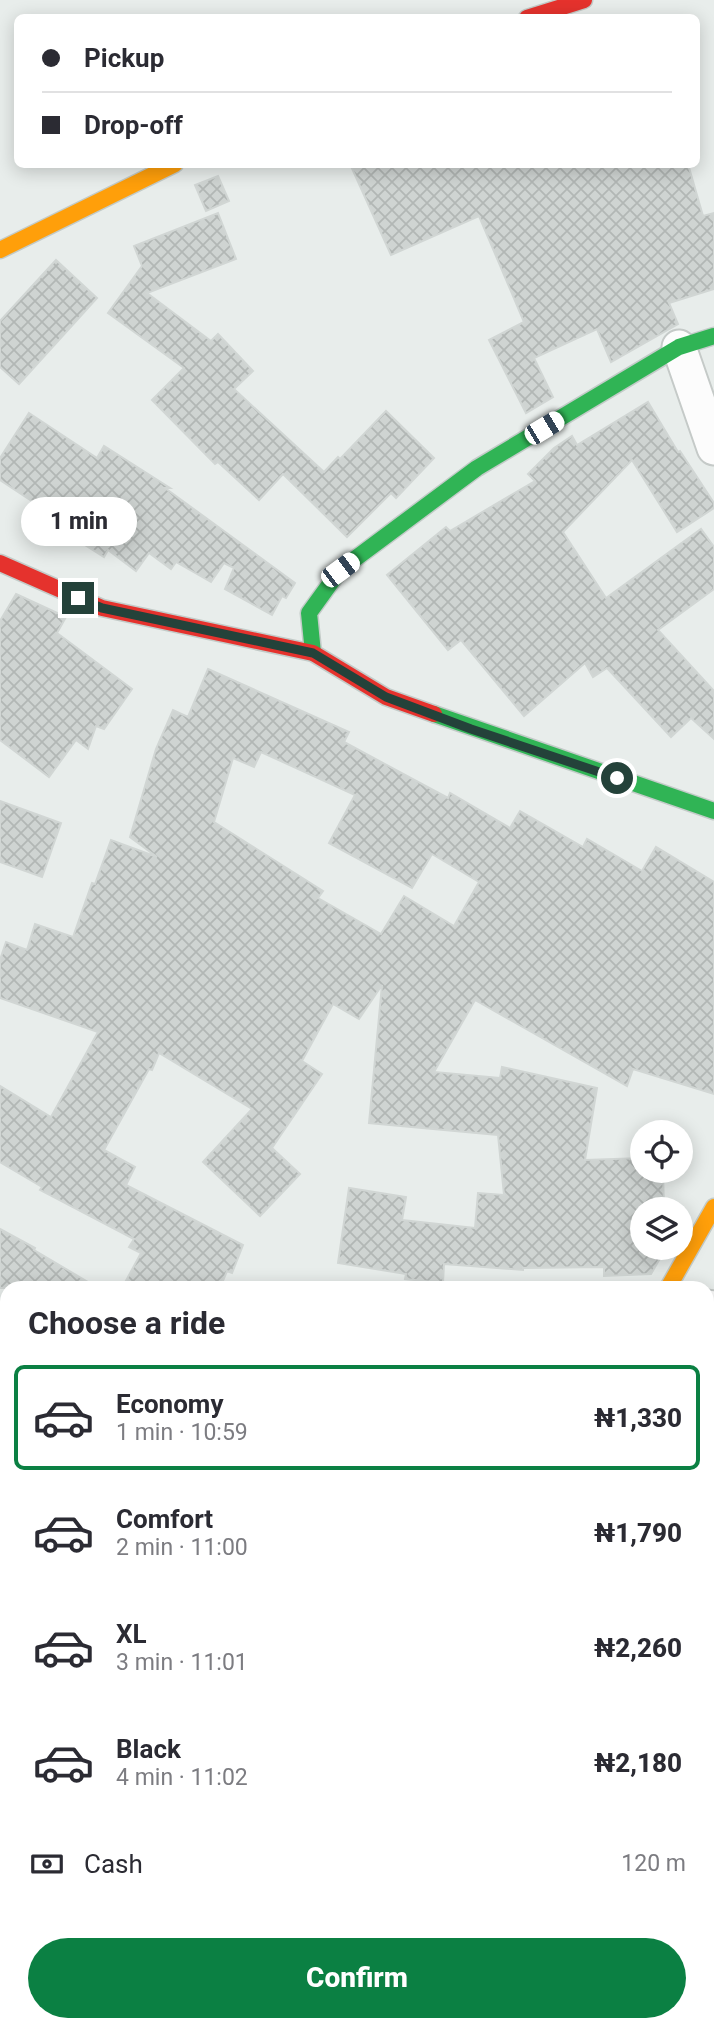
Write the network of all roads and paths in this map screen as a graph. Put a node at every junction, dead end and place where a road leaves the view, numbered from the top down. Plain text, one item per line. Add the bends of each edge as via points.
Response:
1 (584, 0) edge
2 (540, 14) edge
3 (167, 168) edge
4 (0, 250) edge
5 (714, 336) edge
6 (679, 347) junction
7 (714, 448) edge
8 (0, 563) edge
9 (313, 653) junction
10 (714, 811) edge
11 (714, 1207) edge
12 (672, 1281) edge

1 - 2 street
3 - 4 street
5 - 6 street
6 - 7 street
6 - 9 street via 477,468 340,570 309,613
8 - 9 street via 102,608
9 - 10 street via 386,697
11 - 12 street

